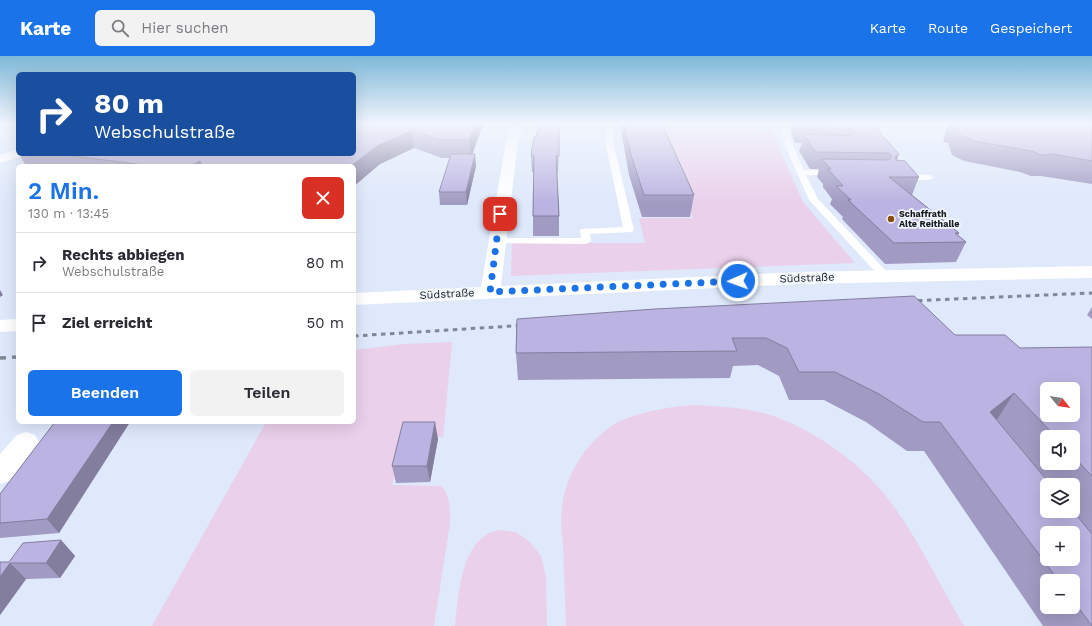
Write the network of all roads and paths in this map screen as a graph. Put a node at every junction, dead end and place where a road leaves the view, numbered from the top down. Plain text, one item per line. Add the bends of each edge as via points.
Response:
1 (511, 150) edge
2 (611, 150) edge
3 (794, 150) edge
4 (883, 150) edge
5 (16, 154) edge
6 (888, 158) edge
7 (0, 159) edge
8 (800, 172) junction
9 (898, 172) edge
10 (848, 173) edge
11 (930, 178) dead end
12 (497, 241) junction
13 (1092, 272) edge
14 (885, 276) junction
15 (490, 292) junction
16 (356, 298) edge
17 (16, 325) edge
18 (0, 326) edge
19 (26, 442) dead end
20 (0, 474) edge

1 - 12 street
2 - 12 lane via 629,230 585,231 586,241
3 - 8 lane
4 - 6 lane
5 - 7 street
8 - 10 lane
8 - 14 lane via 814,200
9 - 11 lane
12 - 15 street
13 - 14 street, Südstraße
14 - 15 street, Südstraße
15 - 16 street, Südstraße
17 - 18 street
19 - 20 street

